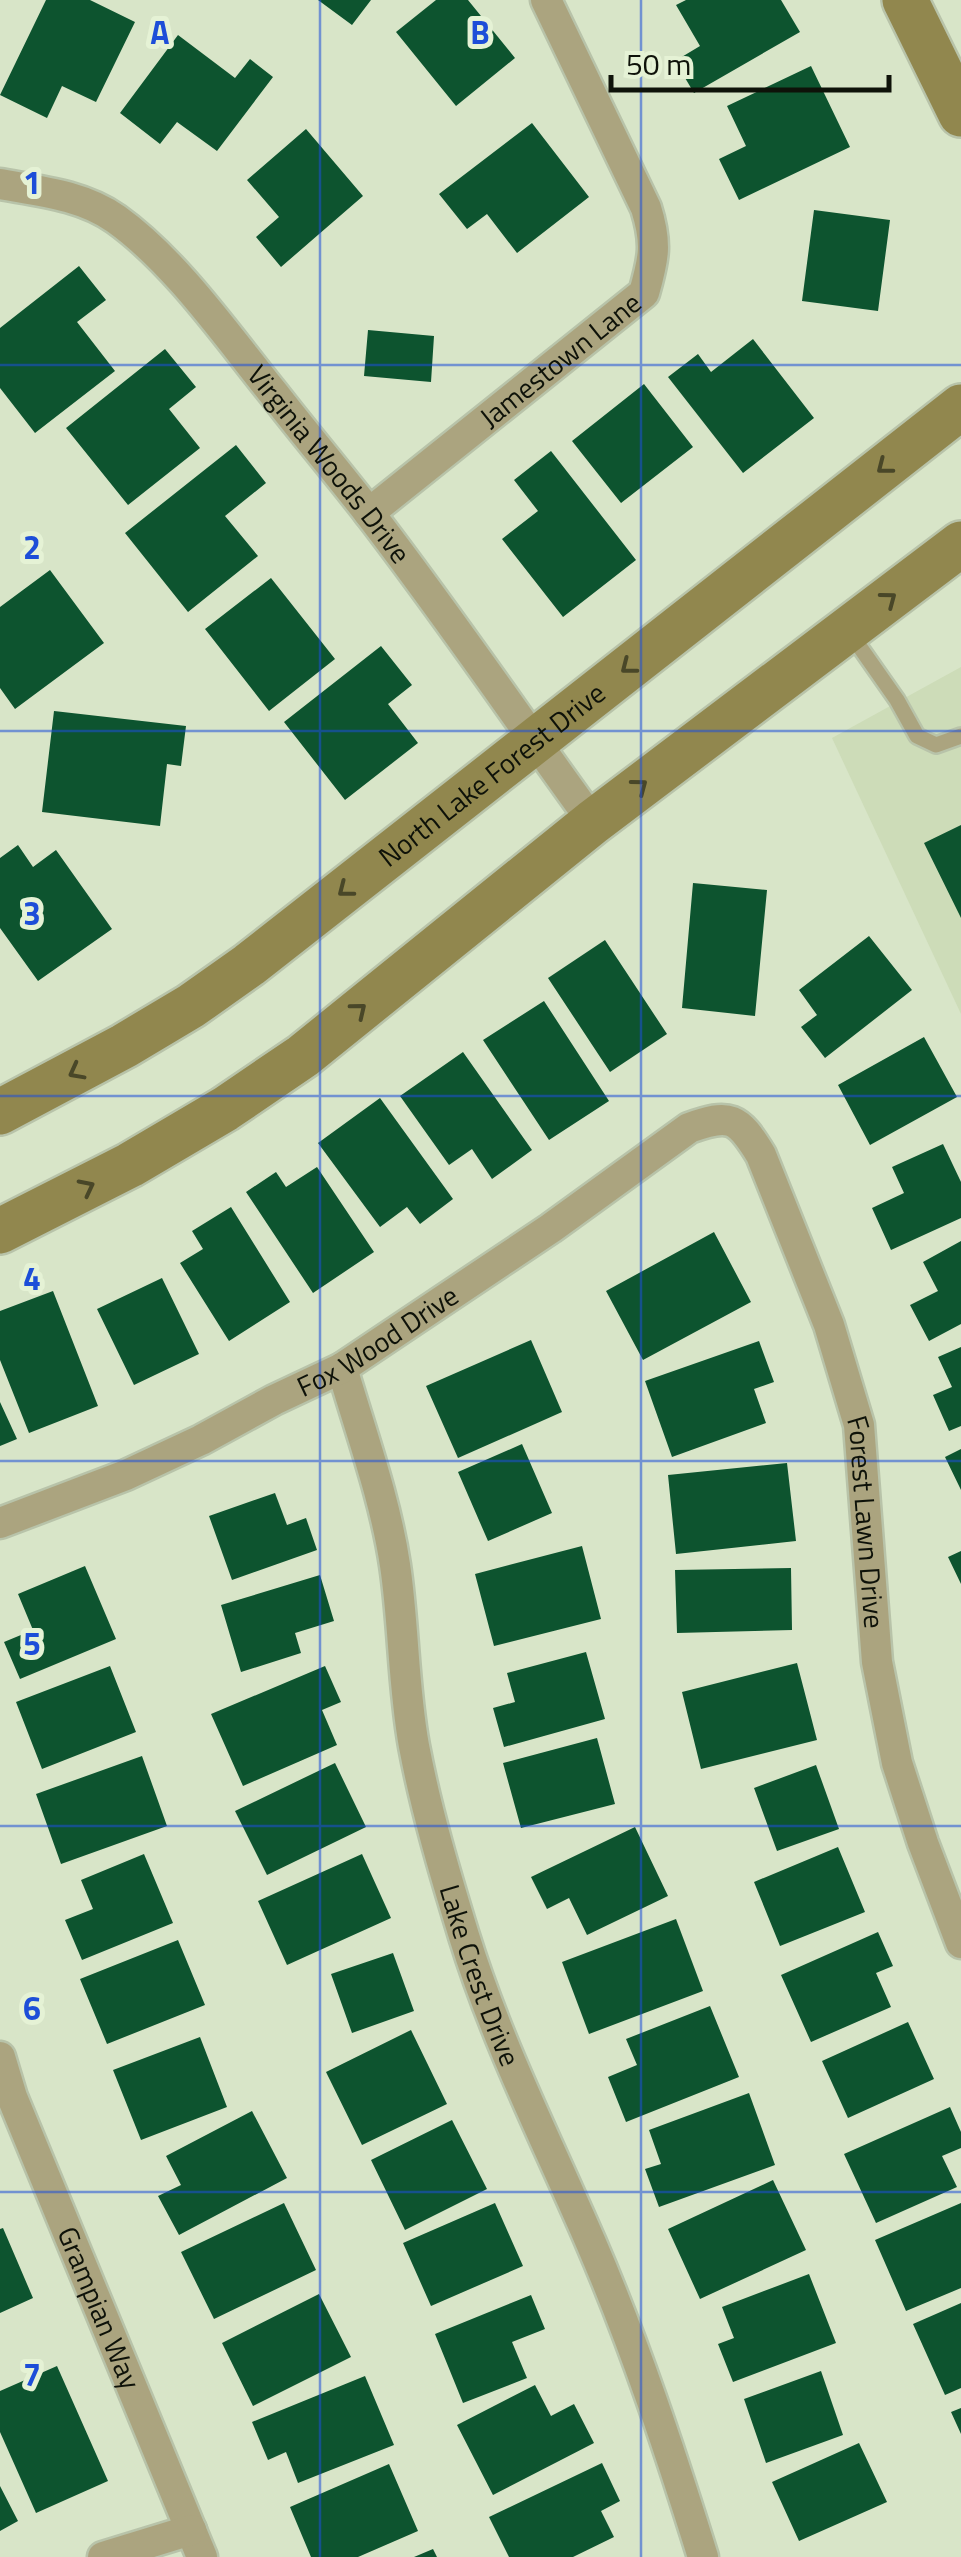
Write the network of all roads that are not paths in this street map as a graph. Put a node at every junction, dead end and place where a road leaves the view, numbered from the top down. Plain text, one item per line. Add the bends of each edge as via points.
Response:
1 (546, 0) edge
2 (906, 0) edge
3 (961, 114) edge
4 (0, 184) edge
5 (961, 408) edge
6 (369, 513) junction
7 (961, 544) edge
8 (848, 630) junction
9 (961, 736) edge
10 (535, 739) junction
11 (593, 822) junction
12 (0, 1112) edge
13 (730, 1120) joint
14 (0, 1231) edge
15 (342, 1368) junction
16 (0, 1522) edge
17 (961, 1942) edge
18 (0, 2057) edge
19 (6, 2100) edge
20 (196, 2544) edge
21 (103, 2557) edge
22 (703, 2557) edge

1 - 6 street, Jamestown Lane via 646,208 654,258 644,293
2 - 3 main road
4 - 6 street, Virginia Woods Drive via 85,203 146,244
5 -> 10 main road, North Lake Forest Drive
6 - 10 street, Virginia Woods Drive
8 -> 7 main road
8 - 9 lane via 917,736 936,745
11 -> 8 main road
10 - 11 street, Virginia Woods Drive
10 -> 12 main road, North Lake Forest Drive via 249,966 124,1046
14 -> 11 main road via 130,1165 303,1056
13 - 15 street, Fox Wood Drive via 689,1128
13 - 17 street, Forest Lawn Drive via 760,1154 859,1424 877,1662 897,1763
15 - 16 street, Fox Wood Drive via 126,1476
15 - 22 street, Lake Crest Drive via 380,1494 395,1564 414,1746 465,1940 661,2423
18 - 19 street, Grampian Way
19 - 20 street, Grampian Way
20 - 21 street

